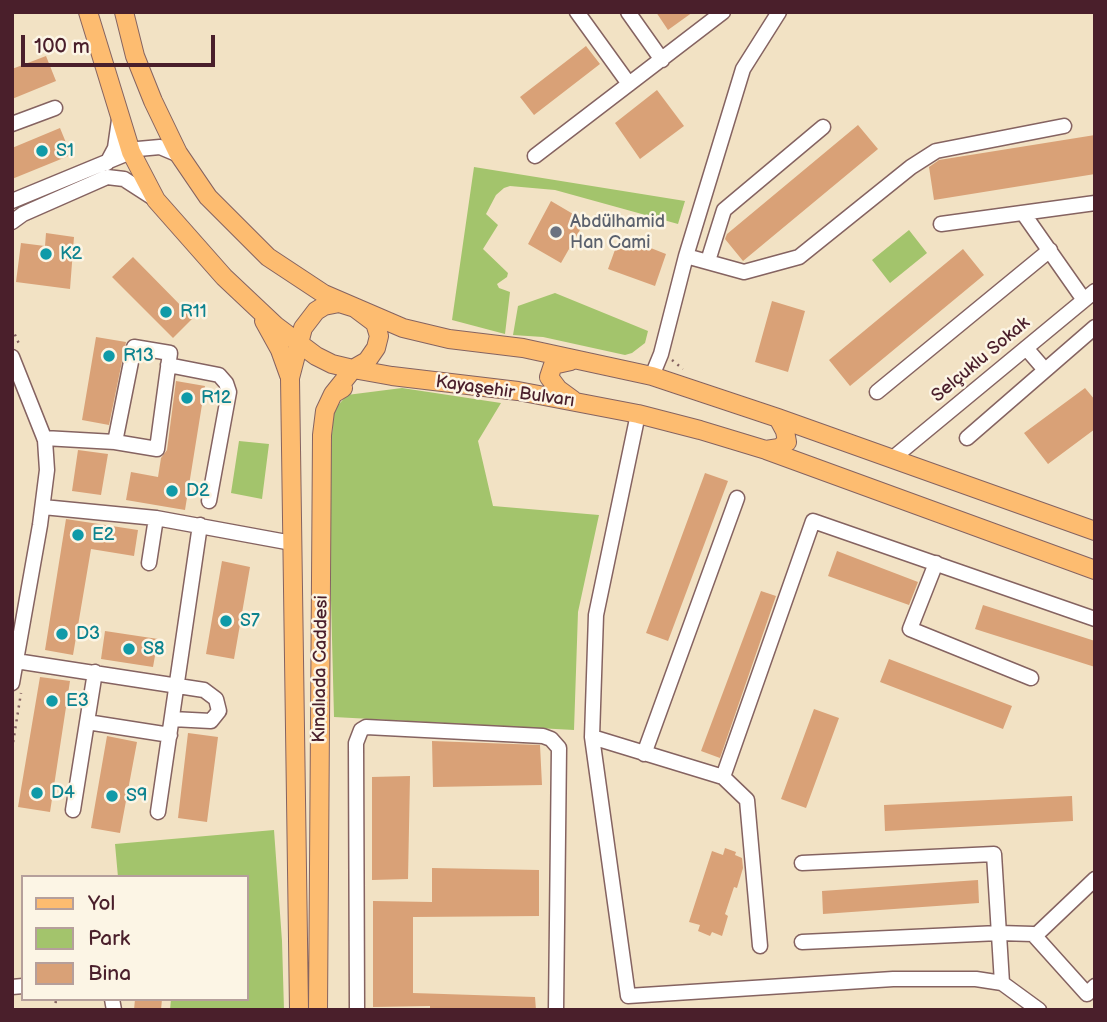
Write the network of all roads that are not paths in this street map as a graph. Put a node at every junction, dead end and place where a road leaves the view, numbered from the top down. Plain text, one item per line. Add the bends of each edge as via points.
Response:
1 (88, 12) edge
2 (124, 12) edge
3 (577, 12) edge
4 (628, 12) edge
5 (779, 12) edge
6 (719, 14) edge
7 (662, 60) junction
8 (629, 84) junction
9 (55, 108) dead end
10 (119, 120) junction
11 (12, 124) edge
12 (1064, 126) dead end
13 (823, 127) dead end
14 (131, 152) junction
15 (180, 155) junction
16 (535, 156) dead end
17 (107, 163) junction
18 (156, 200) junction
19 (12, 201) edge
20 (1095, 203) edge
21 (1023, 213) junction
22 (12, 222) edge
23 (941, 224) dead end
24 (1050, 250) junction
25 (686, 256) junction
26 (708, 261) junction
27 (1089, 295) edge
28 (253, 304) junction
29 (355, 308) junction
30 (1095, 327) edge
31 (298, 342) junction
32 (1026, 348) junction
33 (12, 357) edge
34 (585, 360) junction
35 (168, 365) junction
36 (353, 369) junction
37 (1045, 370) junction
38 (392, 376) junction
39 (652, 376) junction
40 (290, 378) junction
41 (877, 392) dead end
42 (333, 394) junction
43 (577, 402) junction
44 (638, 414) junction
45 (778, 418) junction
46 (44, 438) junction
47 (967, 438) dead end
48 (115, 442) junction
49 (766, 450) junction
50 (893, 458) junction
51 (737, 498) dead end
52 (209, 501) dead end
53 (43, 507) junction
54 (156, 518) junction
55 (200, 525) junction
56 (1095, 531) edge
57 (292, 542) junction
58 (149, 563) dead end
59 (936, 564) junction
60 (1095, 570) edge
61 (1095, 619) edge
62 (16, 661) junction
63 (95, 672) junction
64 (1031, 678) dead end
65 (12, 683) edge
66 (177, 686) junction
67 (172, 719) junction
68 (87, 722) junction
69 (170, 734) junction
70 (592, 737) junction
71 (644, 754) junction
72 (723, 777) junction
73 (73, 810) dead end
74 (158, 812) dead end
75 (802, 863) dead end
76 (1095, 879) edge
77 (999, 933) junction
78 (1035, 936) junction
79 (802, 942) dead end
80 (760, 946) dead end
81 (1002, 984) junction
82 (1095, 986) edge
83 (299, 1010) edge
84 (318, 1010) edge
85 (357, 1010) edge
86 (556, 1010) edge
87 (1039, 1010) edge

1 - 10 main road, Kayaşehir Bulvarı
2 - 15 main road via 139,66
3 - 8 street
4 - 7 street
5 - 25 street via 743,69
6 - 7 street
7 - 8 street
8 - 16 street
9 - 11 street
10 - 14 main road, Kayaşehir Bulvarı
10 - 17 street via 115,148
12 - 26 street via 936,151 799,257 744,272
13 - 26 street via 724,210
14 - 15 street via 160,147
14 - 17 street
14 - 18 main road, Kayaşehir Bulvarı
15 - 29 main road via 208,197 268,257 302,281
17 - 19 street
18 - 22 street via 124,179 107,177
18 - 28 main road, Kayaşehir Bulvarı
20 - 21 street
21 - 23 street
21 - 24 street
24 - 27 street
24 - 41 street
25 - 26 street
25 - 39 street
27 - 32 street, Selçuklu Sokak
28 - 31 main road, Kayaşehir Bulvarı
28 - 40 main road via 272,332
29 - 31 main road via 339,303 324,306 303,328
29 - 34 main road via 403,328 449,339
29 - 36 main road via 375,323 379,336 367,361
30 - 37 street
31 - 36 main road, Kayaşehir Bulvarı via 332,364
31 - 40 main road, Kınalıada Caddesi
32 - 37 street
32 - 50 street, Selçuklu Sokak
33 - 46 street
34 - 39 main road
34 - 43 main road via 559,362 549,371 552,383
35 - 48 street via 157,449
35 - 48 street via 170,353 134,347
35 - 52 street via 219,375 229,392
36 - 38 main road, Kayaşehir Bulvarı
36 - 42 main road
37 - 47 street
38 - 42 main road via 366,376
38 - 43 main road, Kayaşehir Bulvarı
39 - 45 main road
40 - 57 main road, Kınalıada Caddesi
42 - 84 main road, Kınalıada Caddesi via 322,435
43 - 44 main road, Kayaşehir Bulvarı
44 - 49 main road, Kayaşehir Bulvarı
44 - 70 street via 596,615
45 - 49 main road via 787,442 779,449
45 - 50 main road
46 - 48 street
46 - 53 street
49 - 60 main road, Kayaşehir Bulvarı
50 - 56 main road
51 - 71 street
53 - 54 street
53 - 62 street
54 - 55 street
54 - 58 street
55 - 57 street
55 - 66 street
57 - 83 main road, Kınalıada Caddesi
59 - 61 street
59 - 64 street via 910,629
59 - 72 street via 813,521
62 - 63 street
62 - 65 street
63 - 66 street
63 - 68 street
66 - 67 street
66 - 67 street via 204,690 216,699 219,711 211,721
67 - 69 street
68 - 69 street
68 - 73 street
69 - 74 street
70 - 71 street
70 - 81 street via 628,996 893,979 976,979
71 - 72 street
72 - 80 street via 747,800
75 - 77 street via 994,854
76 - 78 street
77 - 78 street
77 - 79 street
77 - 81 street
78 - 82 street via 1087,994
81 - 87 street
85 - 86 street via 356,743 366,727 543,736 559,748

